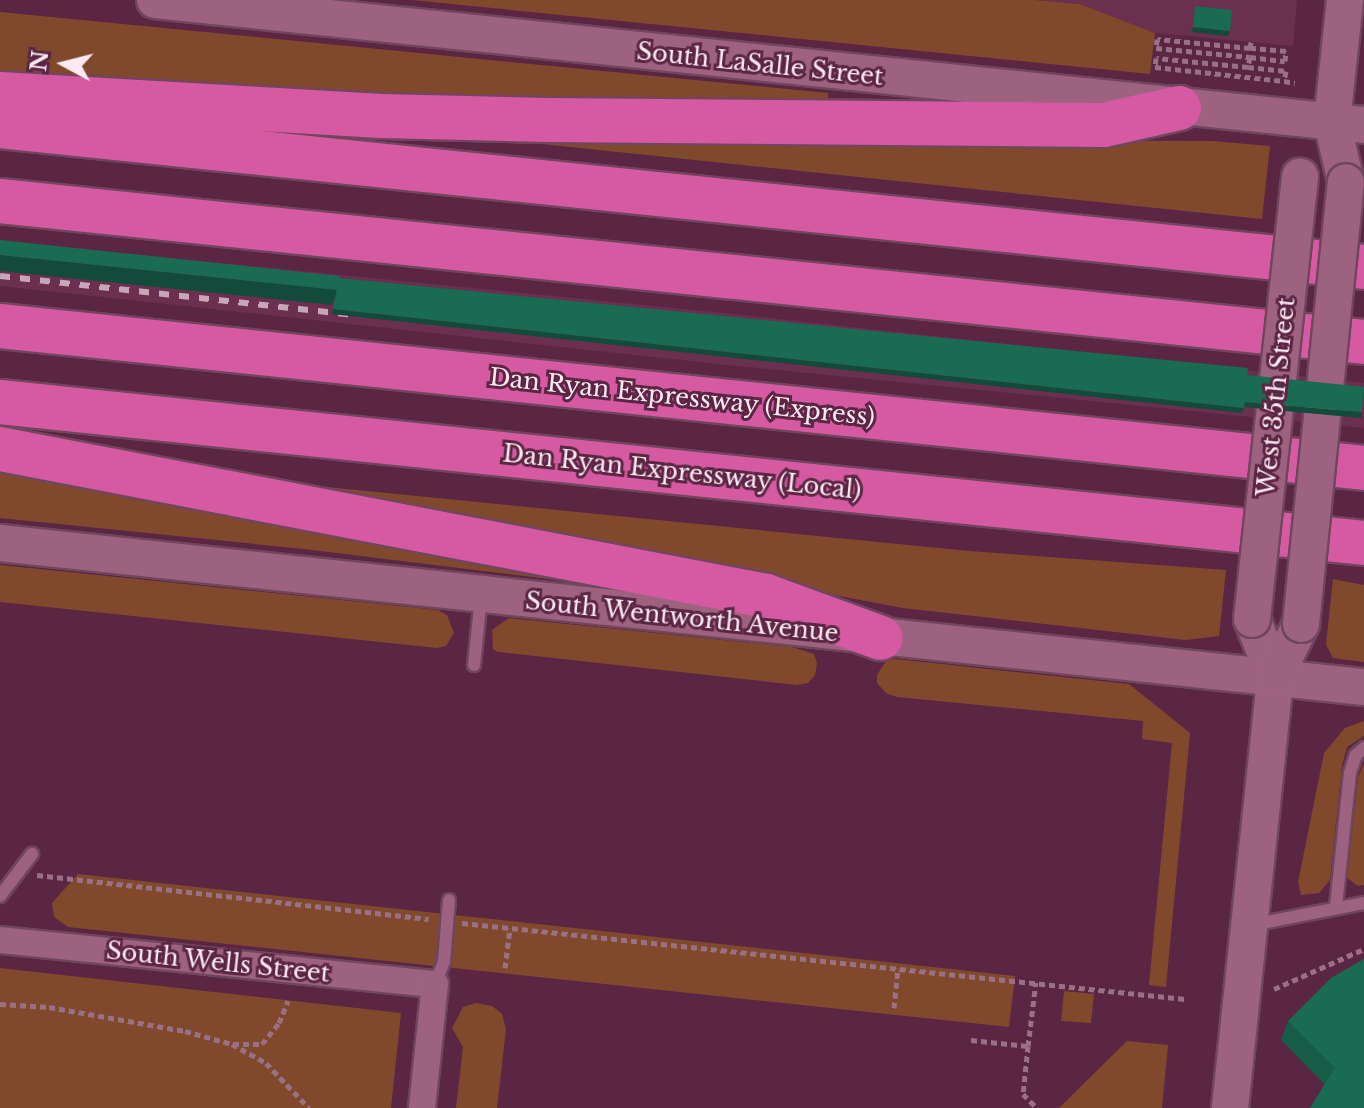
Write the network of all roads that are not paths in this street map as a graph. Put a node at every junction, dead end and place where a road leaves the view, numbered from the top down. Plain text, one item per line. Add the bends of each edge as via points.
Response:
1 (155, 0) edge
2 (1345, 0) edge
3 (0, 94) edge
4 (1179, 108) junction
5 (1348, 124) edge
6 (0, 126) edge
7 (0, 201) edge
8 (1364, 267) edge
9 (0, 326) edge
10 (1364, 342) edge
11 (0, 402) edge
12 (0, 449) edge
13 (1364, 468) edge
14 (0, 543) edge
15 (1364, 543) edge
16 (481, 596) junction
17 (881, 638) junction
18 (474, 665) dead end
19 (1275, 677) junction
20 (1364, 687) edge
21 (1364, 748) edge
22 (32, 854) dead end
23 (0, 896) edge
24 (449, 900) dead end
25 (1364, 903) edge
26 (1336, 906) junction
27 (1249, 925) junction
28 (0, 940) edge
29 (435, 984) junction
30 (422, 1108) edge
31 (1230, 1108) edge

1 - 4 street, South LaSalle Street
2 - 5 street, West 35th Street
3 - 4 highway via 381,116 563,120 1104,125
4 - 5 street, South LaSalle Street
5 - 19 street, West 35th Street, bridge via 1301,624
5 - 19 street, West 35th Street, bridge via 1300,177 1252,619
6 - 8 highway
7 - 10 highway
9 - 13 highway, Dan Ryan Expressway (Express)
11 - 15 highway, Dan Ryan Expressway (Local)
12 - 17 highway via 766,596
14 - 16 street, South Wentworth Avenue
16 - 17 street, South Wentworth Avenue
16 - 18 lane
17 - 19 street, South Wentworth Avenue
19 - 20 street, South Wentworth Avenue
19 - 27 street, West 35th Street
21 - 26 lane via 1350,773
22 - 23 lane
24 - 29 lane via 444,962
25 - 26 lane
26 - 27 lane
27 - 31 street, West 35th Street
28 - 29 street, South Wells Street
29 - 30 street

